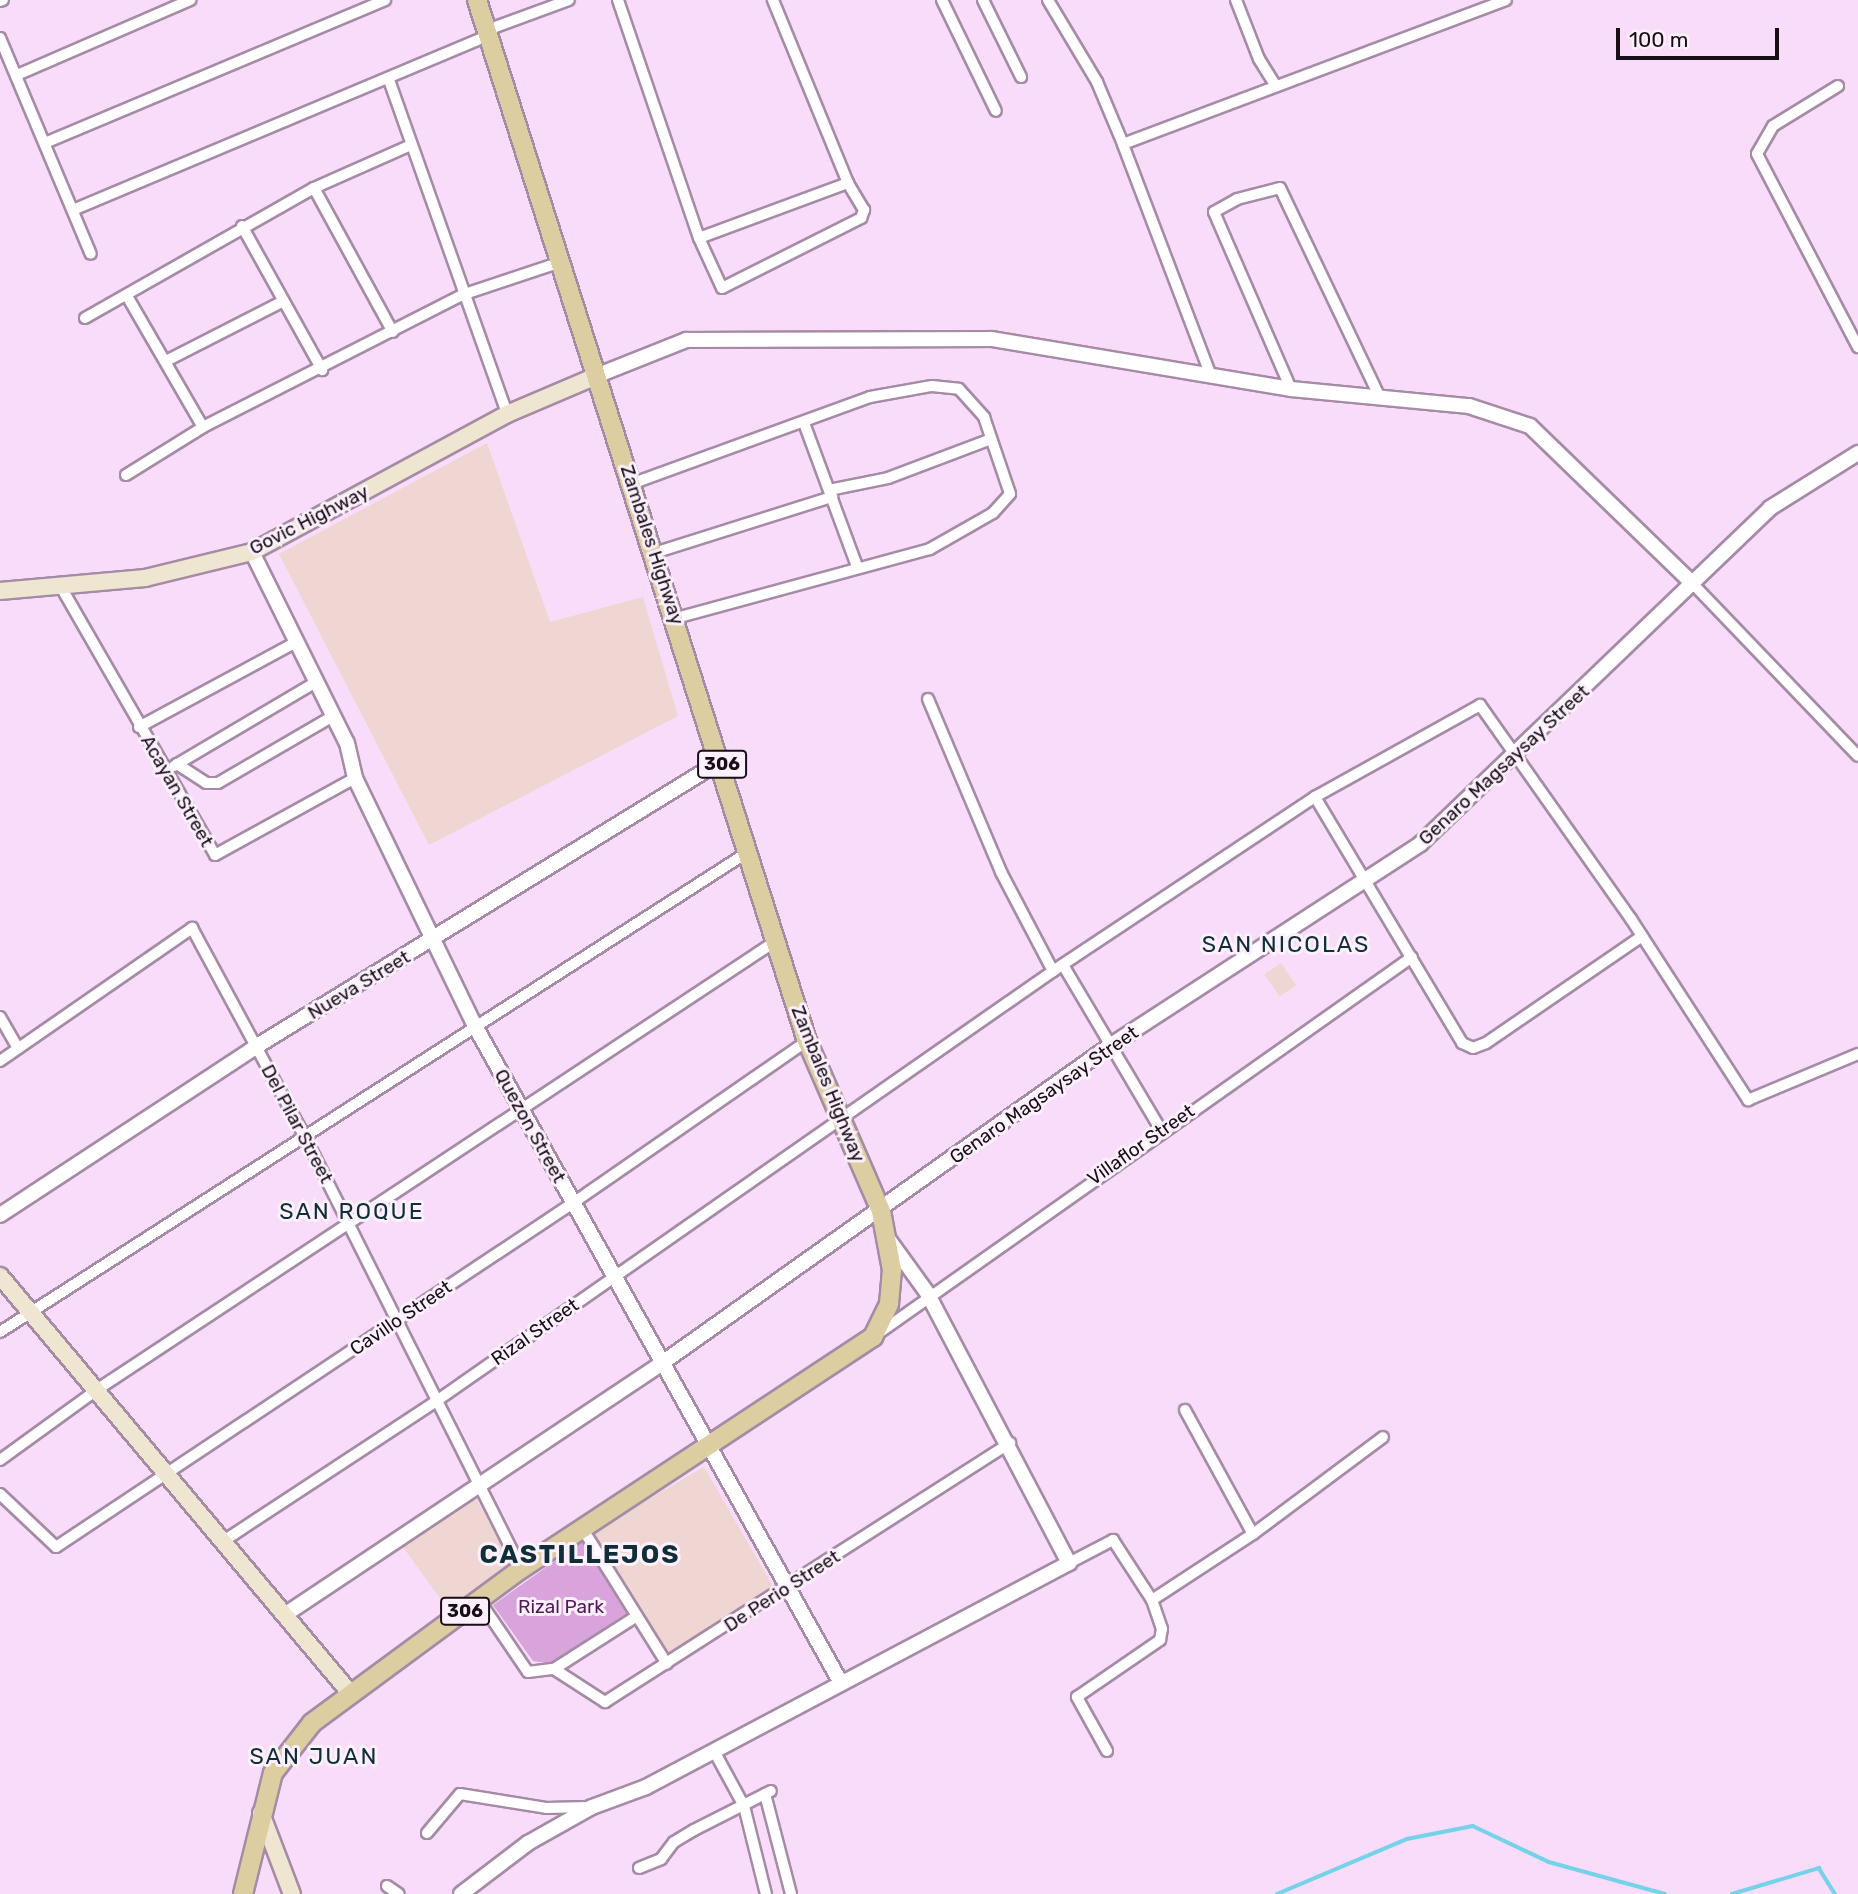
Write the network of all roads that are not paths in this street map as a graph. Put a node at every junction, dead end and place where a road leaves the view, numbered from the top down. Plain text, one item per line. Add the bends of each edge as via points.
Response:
1 (190, 0) edge
2 (384, 0) edge
3 (477, 0) edge
4 (569, 0) edge
5 (618, 0) edge
6 (774, 0) edge
7 (942, 0) edge
8 (983, 0) edge
9 (1048, 0) edge
10 (1236, 0) edge
11 (1506, 0) edge
12 (488, 33) junction
13 (0, 38) edge
14 (17, 75) junction
15 (1021, 77) dead end
16 (389, 80) junction
17 (1276, 86) junction
18 (1838, 86) dead end
19 (996, 111) dead end
20 (44, 143) junction
21 (1123, 144) junction
22 (411, 145) junction
23 (848, 183) junction
24 (314, 188) junction
25 (73, 210) junction
26 (243, 226) junction
27 (699, 238) junction
28 (91, 254) dead end
29 (561, 262) junction
30 (462, 295) junction
31 (127, 296) junction
32 (284, 301) junction
33 (85, 318) dead end
34 (393, 331) junction
35 (1858, 347) edge
36 (166, 360) junction
37 (322, 370) junction
38 (596, 376) junction
39 (1211, 376) junction
40 (1291, 389) junction
41 (1380, 398) junction
42 (507, 414) junction
43 (804, 423) junction
44 (203, 427) junction
45 (991, 439) junction
46 (1858, 453) edge
47 (126, 475) dead end
48 (631, 484) junction
49 (830, 494) junction
50 (252, 552) junction
51 (654, 553) junction
52 (857, 566) junction
53 (1693, 584) junction
54 (61, 587) junction
55 (0, 591) edge
56 (676, 618) junction
57 (296, 642) junction
58 (316, 682) junction
59 (928, 699) dead end
60 (333, 716) junction
61 (139, 727) junction
62 (1858, 756) edge
63 (1515, 758) junction
64 (721, 761) junction
65 (177, 764) junction
66 (164, 771) junction
67 (355, 778) junction
68 (1315, 797) junction
69 (748, 852) junction
70 (1364, 881) junction
71 (1642, 936) junction
72 (433, 941) junction
73 (776, 941) junction
74 (1412, 957) junction
75 (1058, 968) junction
76 (0, 1017) edge
77 (475, 1026) junction
78 (807, 1041) junction
79 (1111, 1045) junction
80 (257, 1046) junction
81 (18, 1048) junction
82 (1858, 1054) edge
83 (0, 1061) edge
84 (522, 1110) junction
85 (839, 1116) junction
86 (1161, 1130) junction
87 (305, 1137) junction
88 (573, 1203) junction
89 (881, 1211) junction
90 (0, 1215) edge
91 (350, 1226) junction
92 (889, 1240) junction
93 (0, 1276) edge
94 (615, 1277) junction
95 (928, 1294) junction
96 (31, 1312) junction
97 (396, 1322) junction
98 (0, 1332) edge
99 (873, 1337) junction
100 (662, 1363) junction
101 (98, 1389) junction
102 (435, 1402) junction
103 (1185, 1410) dead end
104 (1383, 1437) dead end
105 (1010, 1443) junction
106 (710, 1446) junction
107 (0, 1460) edge
108 (168, 1471) junction
109 (478, 1486) junction
110 (0, 1493) edge
111 (582, 1528) junction
112 (1253, 1534) junction
113 (226, 1540) junction
114 (1069, 1563) junction
115 (521, 1569) junction
116 (789, 1588) junction
117 (480, 1600) junction
118 (1152, 1600) junction
119 (286, 1614) junction
120 (637, 1616) junction
121 (667, 1664) junction
122 (554, 1669) junction
123 (841, 1683) junction
124 (351, 1695) junction
125 (713, 1751) junction
126 (1107, 1751) dead end
127 (744, 1806) junction
128 (592, 1807) junction
129 (261, 1813) junction
130 (426, 1833) dead end
131 (639, 1868) dead end
132 (387, 1886) dead end
133 (243, 1894) edge
134 (292, 1894) edge
135 (399, 1894) edge
136 (461, 1894) edge
137 (766, 1894) edge
138 (791, 1894) edge

1 - 14 street
2 - 20 street
3 - 12 main road, Zambales Highway / 306
4 - 12 street
5 - 27 street
6 - 23 street
7 - 19 street
8 - 15 street
9 - 21 street via 1097,82
10 - 17 street via 1259,60
11 - 17 street
12 - 16 street
12 - 29 main road, Zambales Highway / 306
13 - 14 street
14 - 20 street
16 - 22 street
16 - 25 street
17 - 21 street
18 - 35 street via 1773,126 1758,154
20 - 25 street
21 - 39 street
22 - 24 street
22 - 30 street
23 - 27 street
23 - 27 street via 864,211 861,218 722,288
24 - 26 street
24 - 34 street
25 - 28 street
26 - 31 street
26 - 32 street
29 - 30 street
29 - 38 main road, Zambales Highway / 306
30 - 34 street
30 - 42 street
31 - 33 street
31 - 36 street
32 - 36 street
32 - 37 street
34 - 37 street
36 - 44 street
37 - 44 street
38 - 39 street via 686,340 992,339
38 - 42 main road, Govic Highway
38 - 48 main road, Zambales Highway / 306
39 - 40 street
40 - 41 street
40 - 41 street via 1214,212 1237,199 1280,188
41 - 53 street via 1469,406 1530,426
42 - 50 main road, Govic Highway
43 - 45 street via 870,397 932,386 959,389 984,417
43 - 48 street
43 - 49 street
44 - 47 street
45 - 49 street via 888,478
45 - 52 street via 1010,494 993,513 930,549
46 - 53 street, Genaro Magsaysay Street via 1770,508
48 - 51 main road, Zambales Highway / 306
49 - 51 street
49 - 52 street
50 - 54 main road, Govic Highway via 145,578
50 - 57 street, Quezon Street
51 - 56 main road, Zambales Highway / 306
52 - 56 street
53 - 62 street
53 - 63 street, Genaro Magsaysay Street
54 - 55 main road, Govic Highway
54 - 61 street, Acayan Street
56 - 64 main road, Zambales Highway / 306
57 - 58 street, Quezon Street
57 - 61 street
58 - 60 street, Quezon Street
58 - 65 street
59 - 75 street via 1001,872
60 - 65 street via 218,783 206,783
60 - 67 street, Quezon Street
61 - 66 street, Acayan Street
63 - 68 street, Rizal Street via 1479,705
63 - 70 street, Genaro Magsaysay Street via 1420,844
63 - 71 street
64 - 69 main road, Zambales Highway / 306
64 - 72 street, Nueva Street
65 - 66 street
66 - 67 street, Acayan Street via 215,855
67 - 72 street, Quezon Street
68 - 70 street
68 - 75 street, Rizal Street
69 - 73 main road, Zambales Highway / 306
69 - 77 street
70 - 74 street
70 - 79 street, Genaro Magsaysay Street
71 - 74 street via 1473,1048 1462,1043
71 - 82 street via 1748,1100
72 - 77 street, Quezon Street
72 - 80 street, Nueva Street
73 - 78 main road, Zambales Highway / 306
73 - 84 street
74 - 86 street, Villaflor Street
75 - 79 street
75 - 85 street, Rizal Street
76 - 81 street
77 - 84 street, Quezon Street
77 - 87 street
78 - 85 main road, Zambales Highway / 306
78 - 88 street, Cavillo Street
79 - 86 street
79 - 89 street, Genaro Magsaysay Street
80 - 81 street, Del Pilar Street via 192,928
80 - 87 street, Del Pilar Street
80 - 90 street, Nueva Street
81 - 83 street, Del Pilar Street
84 - 88 street, Quezon Street
84 - 91 street
85 - 89 main road, Zambales Highway / 306
85 - 94 street, Rizal Street
86 - 95 street, Villaflor Street
87 - 91 street, Del Pilar Street
87 - 96 street
88 - 94 street, Quezon Street
88 - 97 street, Cavillo Street
89 - 92 main road, Zambales Highway / 306
89 - 100 street, Genaro Magsaysay Street
91 - 97 street, Del Pilar Street
91 - 101 street
92 - 95 street
92 - 99 main road, Zambales Highway / 306 via 889,1304
93 - 96 main road
94 - 100 street, Quezon Street
94 - 102 street, Rizal Street
95 - 99 street, Villaflor Street
95 - 105 street
96 - 98 street
96 - 101 main road
97 - 102 street, Del Pilar Street
97 - 108 street, Cavillo Street
99 - 106 main road, 306
100 - 106 street, Quezon Street
100 - 109 street, Genaro Magsaysay Street
101 - 107 street
101 - 108 main road
102 - 109 street, Del Pilar Street
102 - 113 street, Rizal Street
103 - 112 street
104 - 112 street
105 - 114 street
105 - 116 street, De Perio Street
106 - 111 main road, 306
106 - 116 street, Quezon Street
108 - 110 street, Cavillo Street via 56,1547
108 - 113 main road
109 - 115 street, Del Pilar Street
109 - 119 street, Genaro Magsaysay Street
111 - 115 main road, 306
111 - 120 street
112 - 118 street
113 - 119 main road
114 - 118 street via 1113,1540
114 - 123 street
115 - 117 main road, 306
116 - 121 street, De Perio Street
116 - 123 street, Quezon Street
117 - 122 street via 528,1672
117 - 124 main road, 306
118 - 126 street via 1162,1629 1160,1640 1077,1698
119 - 124 main road
120 - 121 street
120 - 122 street
121 - 122 street, De Perio Street via 605,1702
123 - 125 street
124 - 129 main road, 306 via 291,1745 273,1773
125 - 127 street
125 - 128 street via 646,1787
127 - 131 street via 694,1830 674,1842 660,1859
127 - 137 street
127 - 138 street via 768,1793
128 - 130 street via 546,1808 460,1794
128 - 136 street via 528,1843
129 - 133 main road, 306
129 - 134 main road
132 - 135 street

